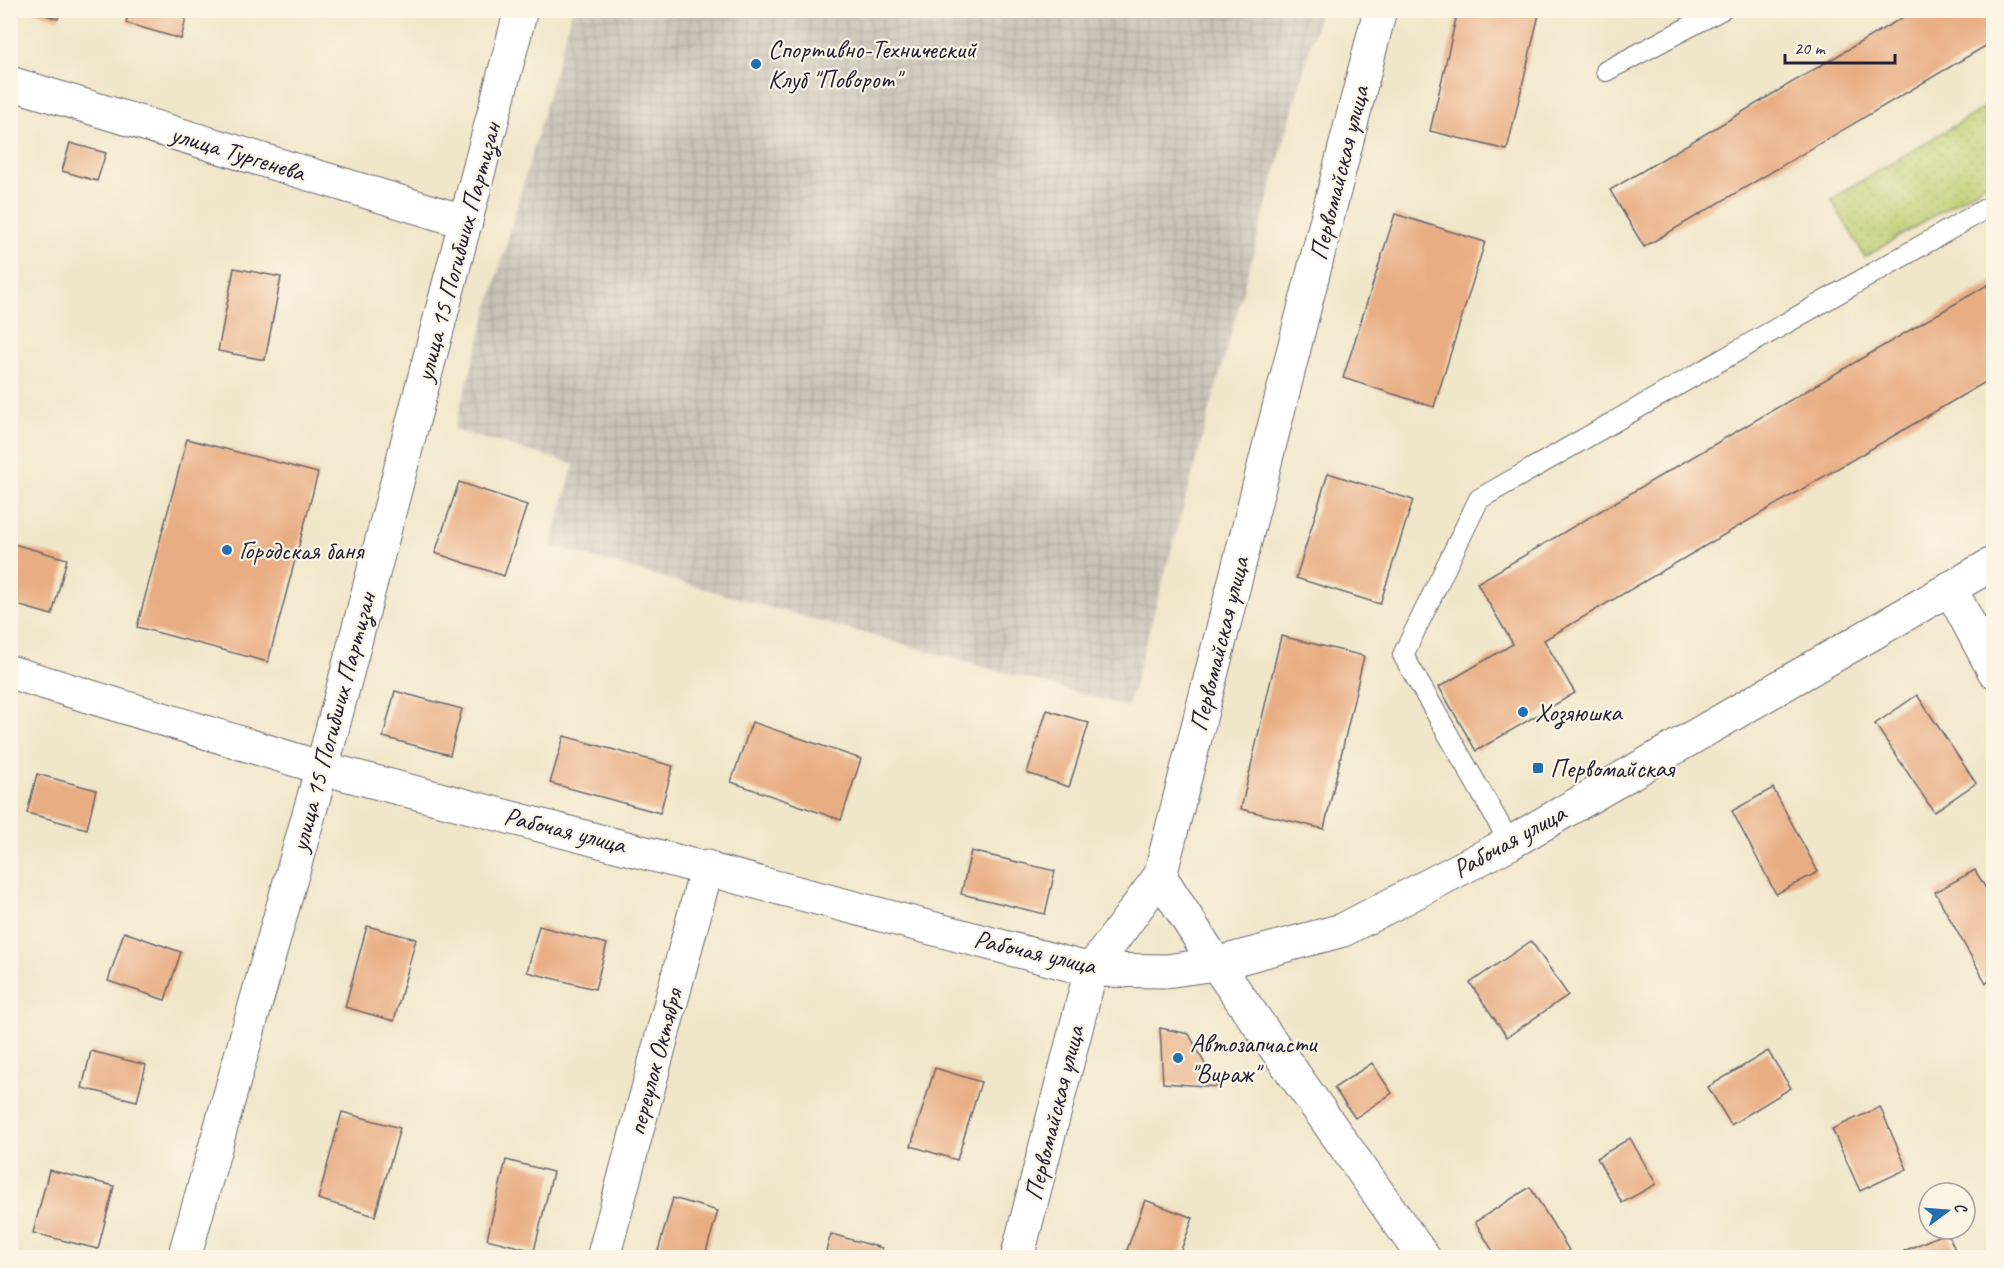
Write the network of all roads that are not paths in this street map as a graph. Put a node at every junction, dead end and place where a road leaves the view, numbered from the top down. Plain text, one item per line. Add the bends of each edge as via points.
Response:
1 (521, 10) edge
2 (1380, 10) edge
3 (1720, 10) edge
4 (1606, 71) dead end
5 (10, 83) edge
6 (1994, 204) edge
7 (466, 222) junction
8 (1994, 563) edge
9 (1950, 588) junction
10 (1994, 670) edge
11 (10, 672) edge
12 (322, 768) junction
13 (1510, 843) junction
14 (707, 867) junction
15 (1160, 876) junction
16 (1216, 964) junction
17 (1091, 970) junction
18 (184, 1257) edge
19 (603, 1257) edge
20 (1017, 1257) edge
21 (1424, 1257) edge

1 - 7 street, улица 15 Погибших Партизан
2 - 15 street, Первомайская улица
3 - 4 lane
5 - 7 street, улица Тургенева
6 - 13 lane via 1479,499 1403,655
7 - 12 street, улица 15 Погибших Партизан
8 - 9 street, Рабочая улица
9 - 10 street
9 - 13 street, Рабочая улица
11 - 12 street, Рабочая улица
12 - 14 street, Рабочая улица
12 - 18 street, улица 15 Погибших Партизан
13 - 16 street, Рабочая улица via 1343,930
14 - 17 street, Рабочая улица
14 - 19 street, переулок Октября
15 - 16 street
15 - 17 street, Первомайская улица
16 - 17 street, Рабочая улица via 1166,971
16 - 21 street
17 - 20 street, Первомайская улица

